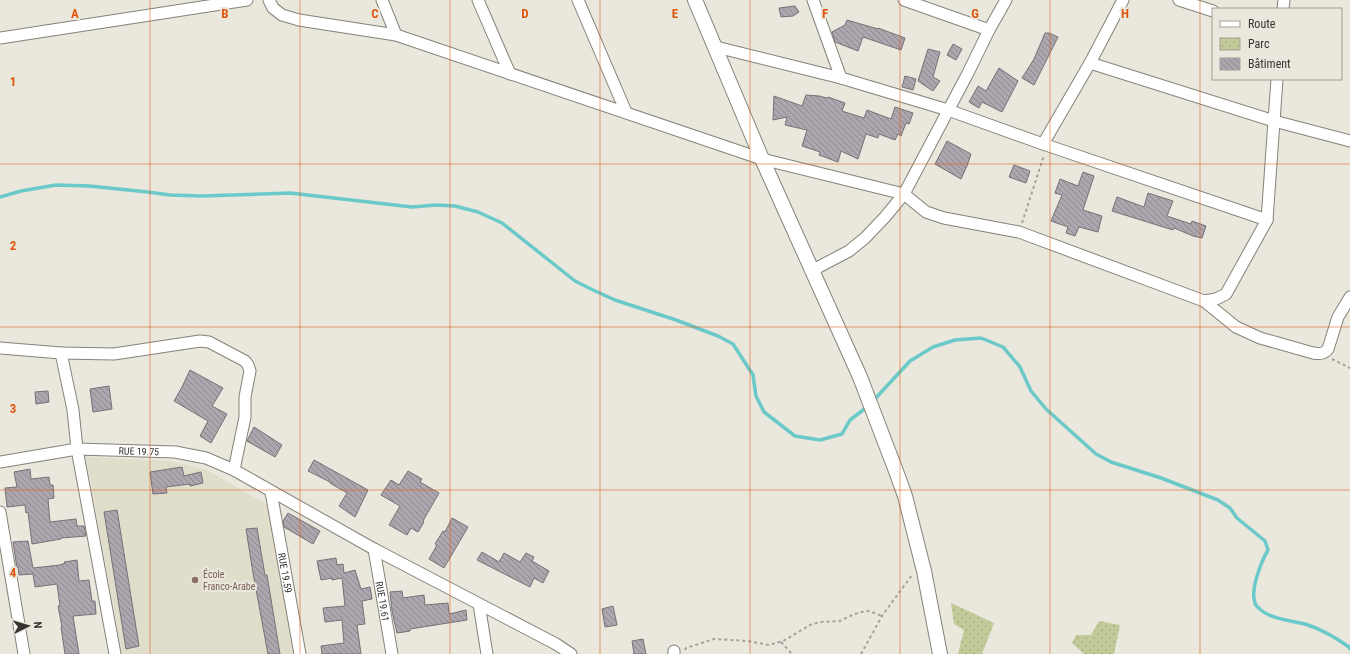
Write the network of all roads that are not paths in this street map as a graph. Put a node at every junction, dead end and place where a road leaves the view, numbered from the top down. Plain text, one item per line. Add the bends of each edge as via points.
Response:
1 (247, 0) edge
2 (269, 0) edge
3 (382, 0) edge
4 (478, 0) edge
5 (578, 0) edge
6 (695, 0) edge
7 (813, 0) edge
8 (906, 0) edge
9 (1006, 0) edge
10 (1123, 0) edge
11 (1178, 0) edge
12 (1212, 11) edge
13 (989, 30) junction
14 (396, 35) junction
15 (0, 38) edge
16 (716, 47) junction
17 (1090, 63) junction
18 (510, 74) junction
19 (841, 78) junction
20 (1277, 80) edge
21 (948, 110) junction
22 (626, 112) junction
23 (1274, 121) junction
24 (1350, 141) edge
25 (1045, 144) junction
26 (762, 159) junction
27 (904, 194) junction
28 (1267, 220) junction
29 (813, 270) junction
30 (1350, 297) edge
31 (1204, 301) junction
32 (0, 348) edge
33 (61, 353) junction
34 (77, 449) junction
35 (0, 462) edge
36 (234, 470) junction
37 (271, 492) junction
38 (0, 512) edge
39 (374, 549) junction
40 (479, 604) junction
41 (24, 654) edge
42 (115, 654) edge
43 (300, 654) edge
44 (392, 654) edge
45 (487, 654) edge
46 (571, 654) edge
47 (940, 654) edge

1 - 15 street
2 - 14 street via 273,8 282,15 300,20
3 - 14 street
4 - 18 street
5 - 22 street
6 - 16 street
7 - 19 street
8 - 13 street
9 - 13 street
10 - 17 street
11 - 12 street
13 - 21 street
14 - 18 street
16 - 19 street
16 - 26 street
17 - 23 street
17 - 25 street
18 - 22 street
19 - 21 street
20 - 23 street
21 - 25 street
21 - 27 street
22 - 26 street
23 - 24 street
23 - 28 street
25 - 28 street
26 - 27 street
26 - 29 street
27 - 29 street via 865,238 849,251
27 - 31 street via 926,212 944,218 1019,232
28 - 31 street via 1226,294
29 - 47 street via 860,377 905,496 924,571
30 - 31 street via 1338,317 1328,348 1321,354 1260,338 1236,327
32 - 33 street
33 - 34 street via 73,410
33 - 36 street via 114,354 200,341 210,342 245,361 250,371 245,396 245,417
34 - 35 street, RUE 19.75
34 - 36 street, RUE 19.75 via 175,452 206,458
34 - 42 street
36 - 37 street, RUE 19.75
37 - 39 street, RUE 19.75
37 - 43 street, RUE 19.59
38 - 41 street
39 - 40 street, RUE 19.75
39 - 44 street, RUE 19.61
40 - 45 street
40 - 46 street, RUE 19.75

